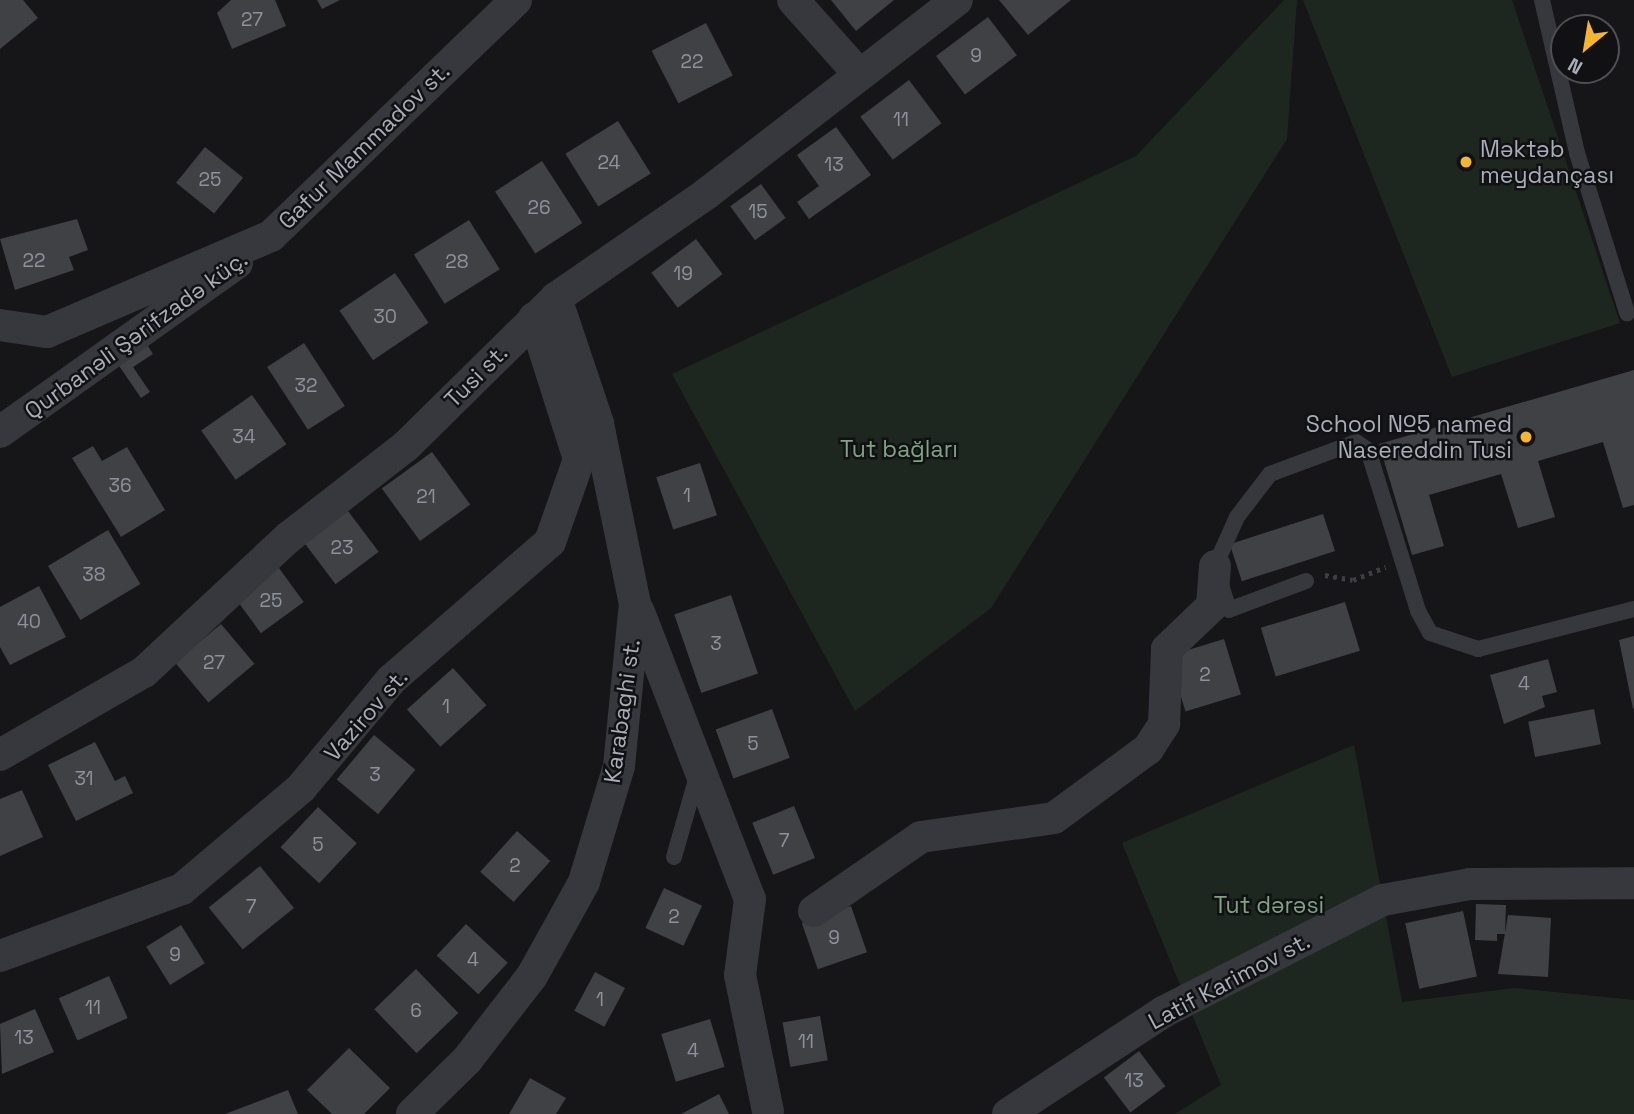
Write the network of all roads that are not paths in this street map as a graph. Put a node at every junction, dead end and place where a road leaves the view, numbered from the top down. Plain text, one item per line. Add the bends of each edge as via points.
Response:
1 (516, 0) edge
2 (793, 0) edge
3 (957, 0) edge
4 (1542, 0) edge
5 (859, 74) junction
6 (271, 236) junction
7 (545, 308) junction
8 (1627, 313) dead end
9 (0, 325) edge
10 (0, 432) edge
11 (1215, 566) junction
12 (1306, 581) road end
13 (635, 604) junction
14 (1634, 609) edge
15 (0, 755) edge
16 (700, 767) junction
17 (674, 857) dead end
18 (1634, 883) edge
19 (814, 911) dead end
20 (0, 956) edge
21 (768, 1111) dead end
22 (412, 1114) edge
23 (1008, 1114) edge

1 - 6 street, Gafur Mammadov st.
2 - 5 street
3 - 5 street, Tusi st.
4 - 8 lane via 1574,142
5 - 7 street, Tusi st. via 706,194
6 - 9 street, Gafur Mammadov st. via 47,332
6 - 10 street, Qurbanəli Şərifzadə küç.
7 - 13 street, Karabaghi st. via 598,422
7 - 15 street, Tusi st. via 406,446 289,537 144,672
7 - 20 street, Vazirov st. via 579,459 550,542 391,680 301,788 182,889
11 - 12 lane via 1229,610
11 - 14 lane via 1237,517 1270,474 1356,442 1368,450 1430,633 1478,649
11 - 19 street via 1213,606 1167,649 1164,724 1148,750 1054,818 920,837
13 - 16 street
13 - 22 street, Karabaghi st. via 619,766 584,882 532,976 467,1060
16 - 17 lane
16 - 21 street via 750,899 740,975
18 - 23 street, Latif Karimov st. via 1470,884 1383,900 1163,1012

